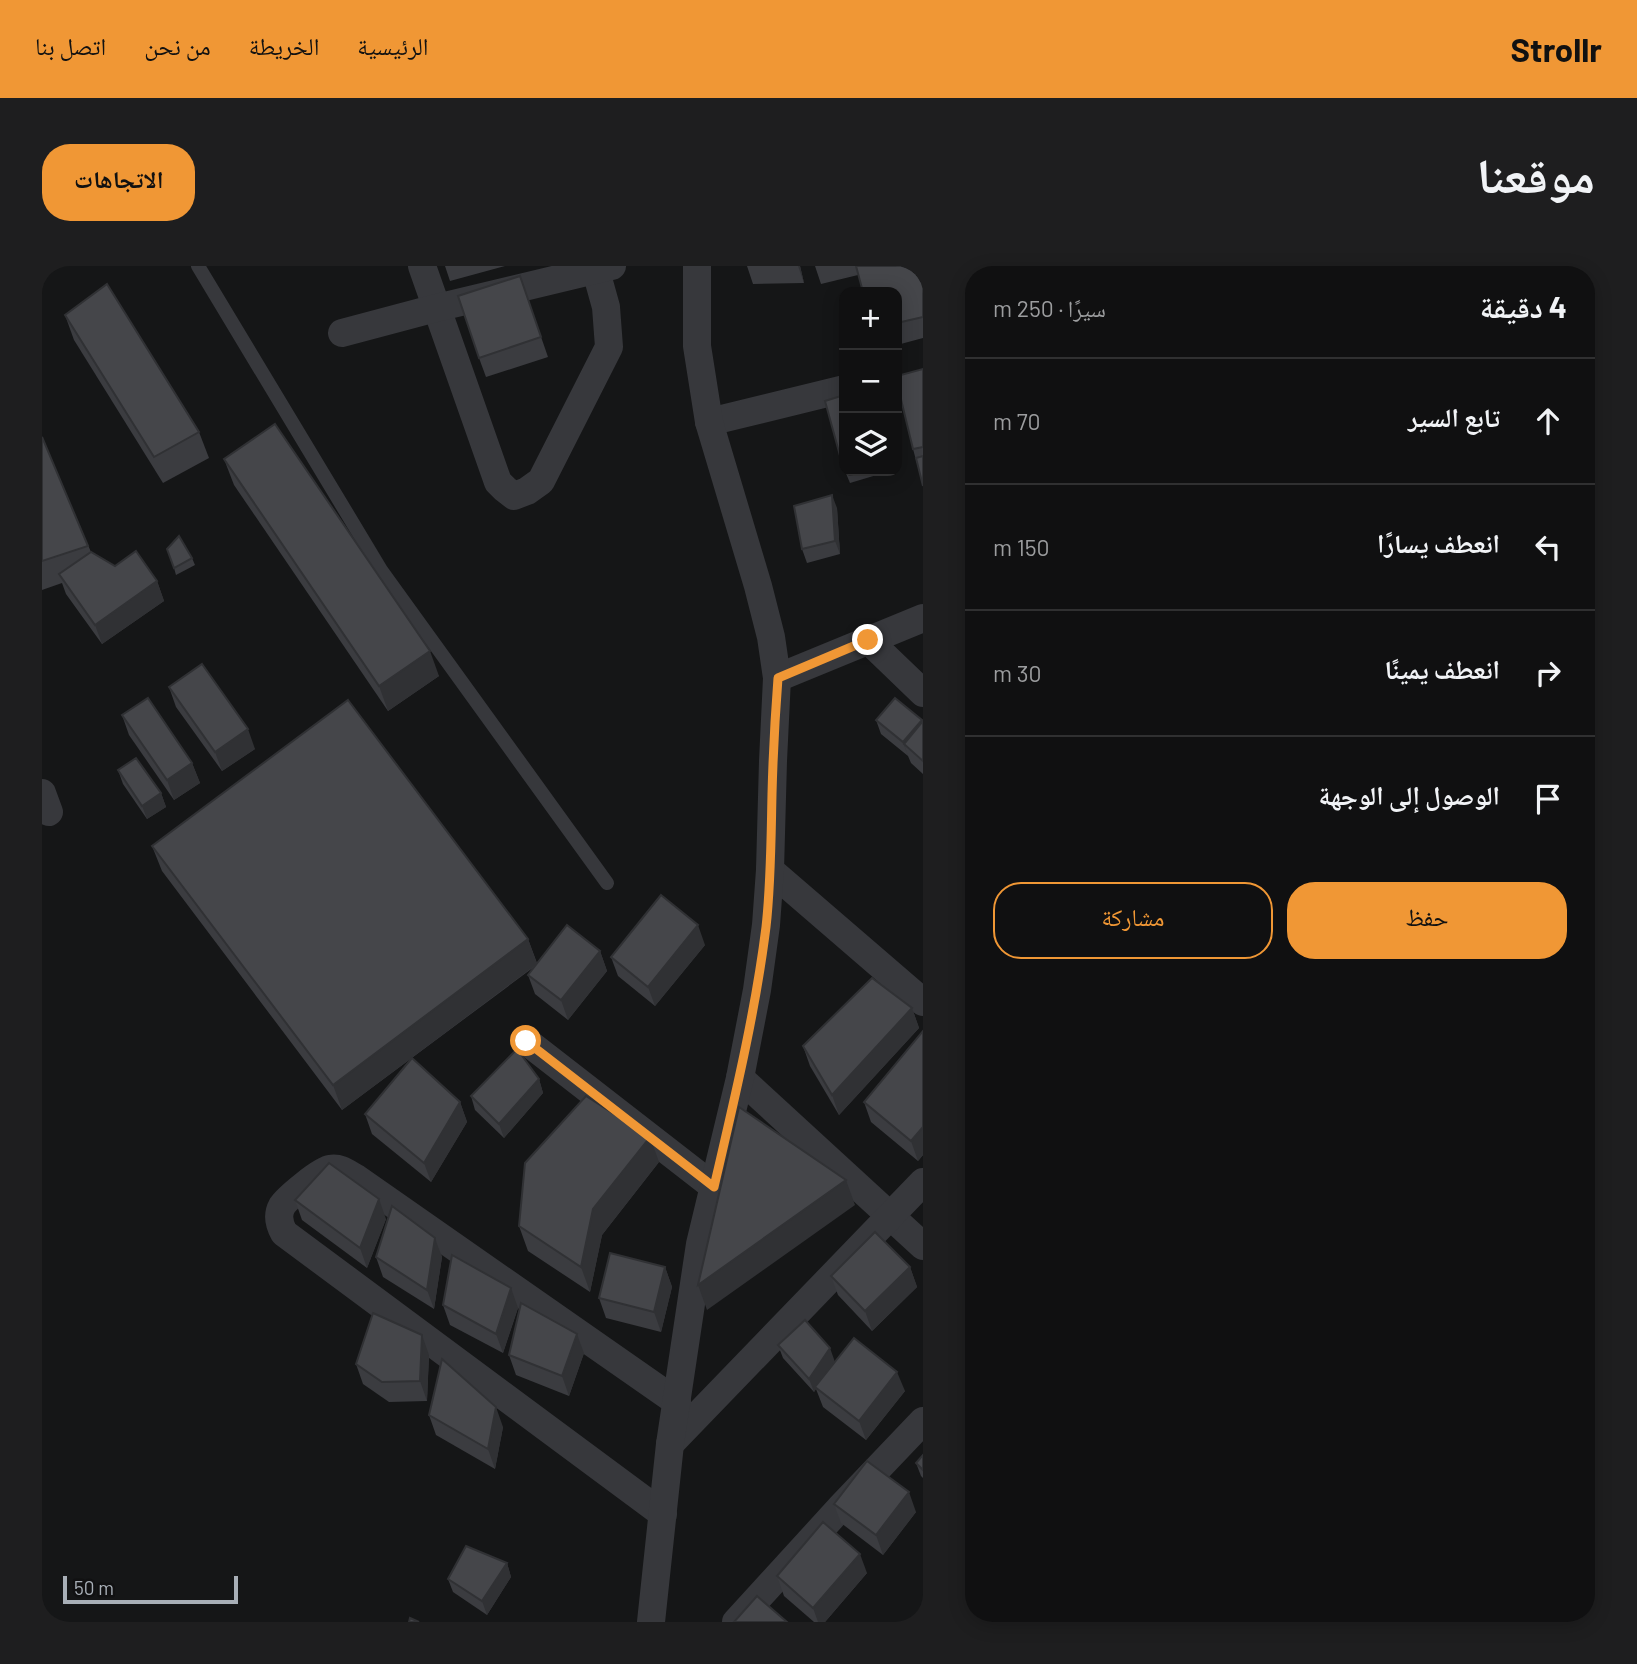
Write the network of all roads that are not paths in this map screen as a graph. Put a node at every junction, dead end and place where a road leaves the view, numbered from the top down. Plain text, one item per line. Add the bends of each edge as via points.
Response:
1 (198, 266) edge
2 (422, 266) edge
3 (697, 266) edge
4 (604, 268) edge
5 (436, 308) junction
6 (342, 333) dead end
7 (839, 390) edge
8 (709, 422) junction
9 (923, 618) edge
10 (868, 640) junction
11 (778, 678) junction
12 (923, 693) edge
13 (770, 870) junction
14 (607, 883) dead end
15 (923, 1002) edge
16 (526, 1041) dead end
17 (740, 1078) junction
18 (923, 1182) edge
19 (714, 1187) junction
20 (890, 1216) junction
21 (923, 1246) edge
22 (677, 1402) junction
23 (923, 1421) edge
24 (670, 1444) junction
25 (663, 1514) junction
26 (651, 1622) edge
27 (736, 1622) edge

1 - 14 lane via 381,570
2 - 5 street
3 - 8 street via 697,346
4 - 5 street
4 - 5 street via 609,347 541,481 514,496 498,482
5 - 6 street
7 - 8 street
8 - 11 street via 761,598
9 - 10 street
10 - 11 street
10 - 12 street
11 - 13 street
13 - 15 street
13 - 17 street via 759,977
16 - 19 street
17 - 19 street
17 - 20 street
18 - 20 street
19 - 22 street via 700,1244
20 - 21 street
20 - 24 street
22 - 24 street
22 - 25 street via 340,1169 328,1169 283,1206 279,1216 284,1233
23 - 27 street
24 - 25 street
25 - 26 street

